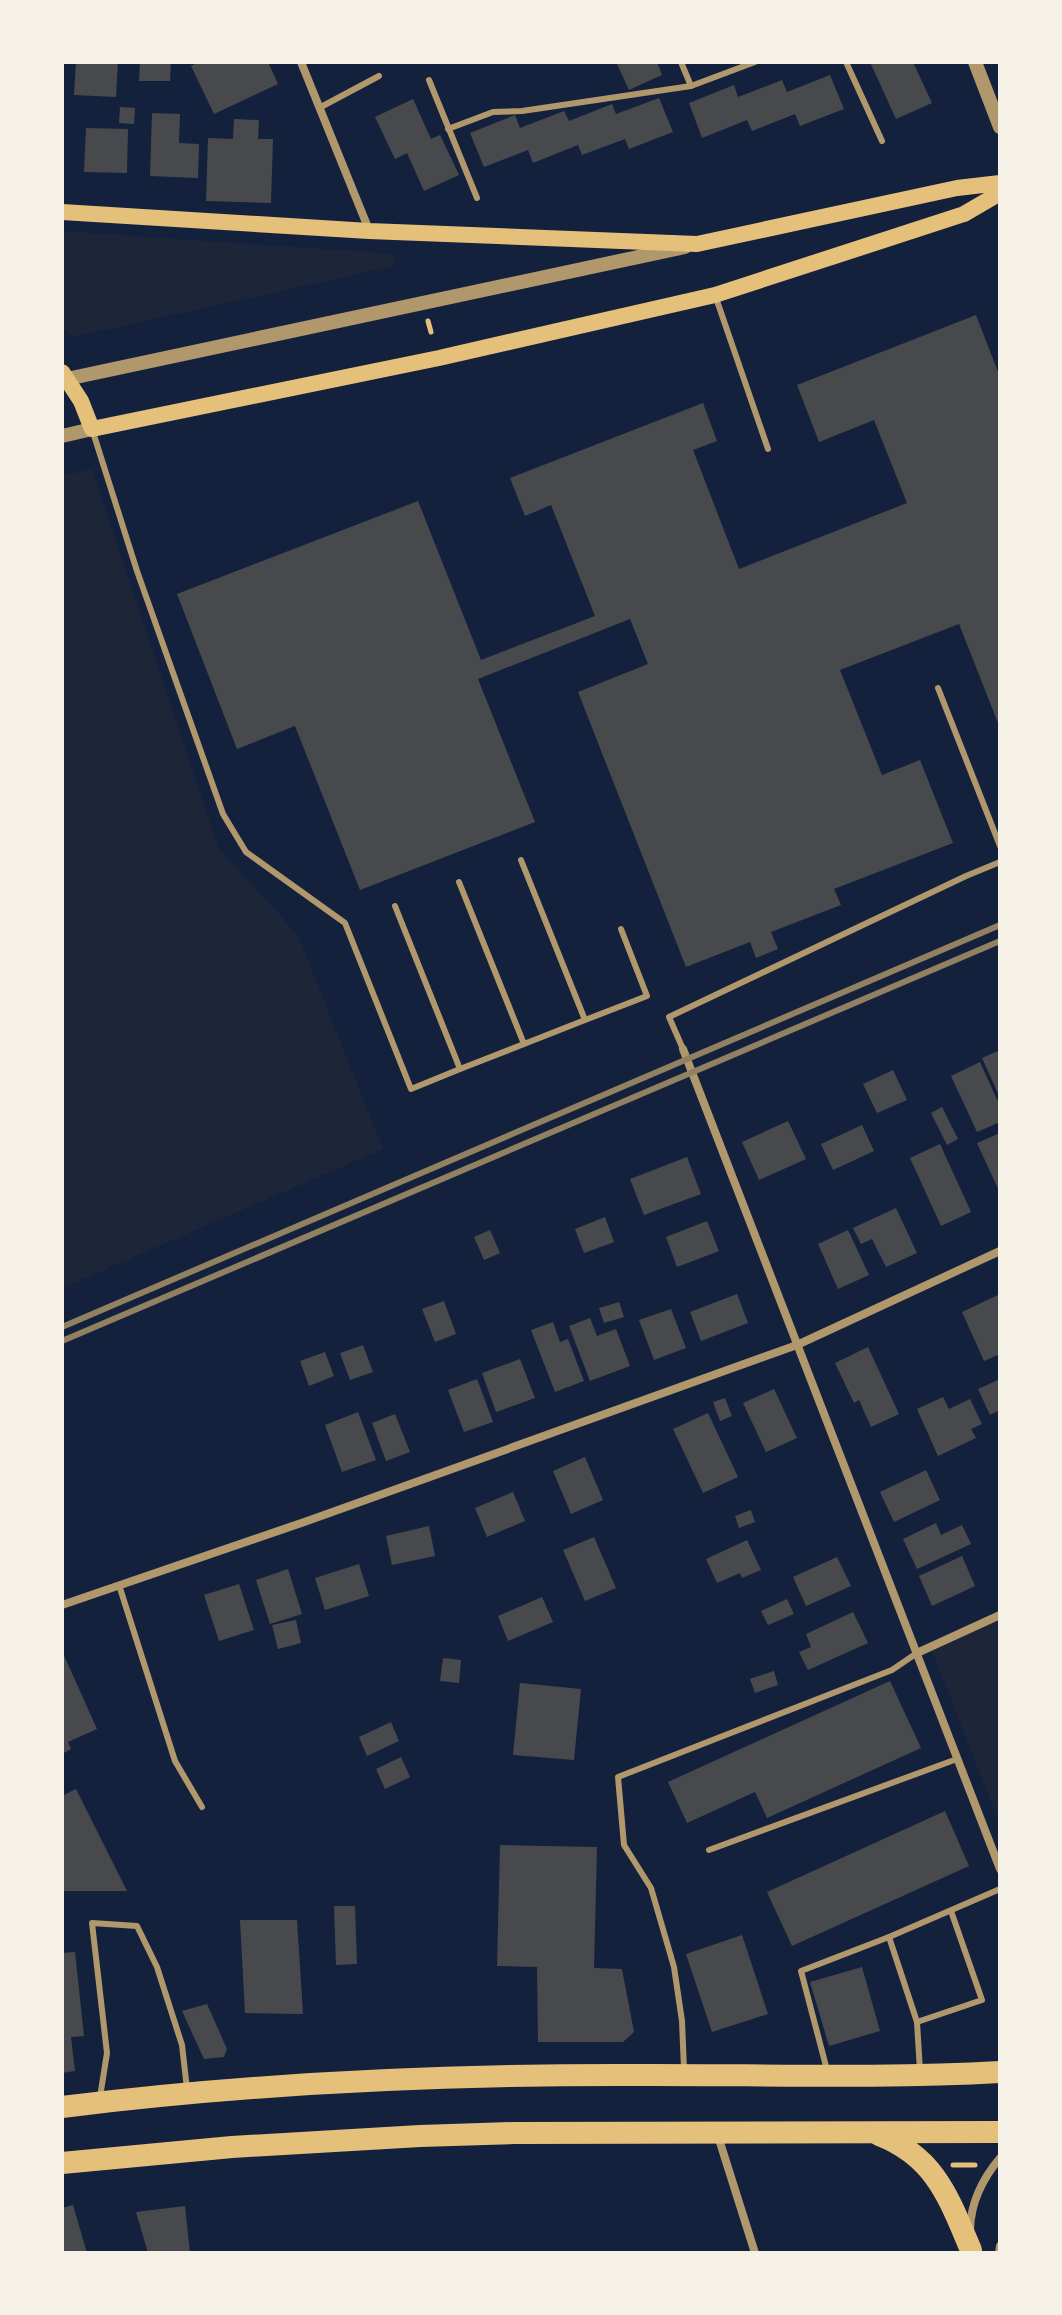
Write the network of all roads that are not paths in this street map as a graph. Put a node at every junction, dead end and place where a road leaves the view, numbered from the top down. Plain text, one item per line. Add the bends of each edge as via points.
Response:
1 (301, 62) edge
2 (681, 62) edge
3 (755, 62) edge
4 (846, 62) edge
5 (975, 62) edge
6 (379, 76) dead end
7 (429, 80) dead end
8 (691, 86) junction
9 (319, 108) junction
10 (1000, 127) edge
11 (448, 129) junction
12 (882, 141) dead end
13 (1000, 183) edge
14 (1000, 193) edge
15 (477, 198) dead end
16 (62, 212) edge
17 (369, 231) junction
18 (697, 244) junction
19 (715, 295) junction
20 (64, 377) edge
21 (92, 429) junction
22 (62, 436) edge
23 (768, 449) dead end
24 (938, 688) dead end
25 (1000, 846) edge
26 (521, 860) dead end
27 (1000, 862) edge
28 (459, 882) dead end
29 (395, 906) dead end
30 (621, 929) dead end
31 (585, 1020) junction
32 (524, 1044) junction
33 (683, 1049) joint
34 (460, 1069) junction
35 (1000, 1251) edge
36 (797, 1345) junction
37 (119, 1585) junction
38 (62, 1605) edge
39 (1000, 1615) edge
40 (917, 1653) junction
41 (957, 1759) junction
42 (202, 1807) dead end
43 (709, 1850) dead end
44 (1000, 1869) edge
45 (1000, 1889) edge
46 (951, 1911) junction
47 (889, 1937) junction
48 (917, 2022) junction
49 (1000, 2072) edge
50 (685, 2075) junction
51 (828, 2075) junction
52 (921, 2075) junction
53 (187, 2093) junction
54 (100, 2102) junction
55 (62, 2107) edge
56 (870, 2132) junction
57 (1000, 2132) edge
58 (717, 2133) junction
59 (1000, 2158) edge
60 (62, 2163) edge
61 (1000, 2246) edge
62 (972, 2252) edge
63 (755, 2253) edge
64 (999, 2253) edge

1 - 9 street
2 - 8 lane
3 - 8 lane
4 - 12 lane
5 - 10 street
6 - 9 lane
7 - 11 lane
8 - 11 lane via 493,112
9 - 17 street
11 - 15 lane
13 - 18 main road
14 - 19 main road via 964,214
16 - 17 main road
17 - 18 main road
18 - 20 street
19 - 21 main road
19 - 23 lane
20 - 21 main road
21 - 22 street
21 - 34 lane via 223,814 246,852 345,923 411,1089
24 - 25 lane
26 - 31 lane
27 - 33 lane via 669,1017
28 - 32 lane
29 - 34 lane
30 - 31 lane via 647,996
31 - 32 lane
32 - 34 lane
33 - 36 street
35 - 36 street
36 - 37 street
36 - 40 street
37 - 38 street
37 - 42 lane via 175,1761
39 - 40 street
40 - 41 street
40 - 50 lane via 892,1670 618,1777 624,1845 651,1888 674,1967
41 - 43 lane
41 - 44 street
45 - 46 lane
46 - 47 lane
46 - 48 lane via 982,2000
47 - 48 lane
47 - 51 lane via 801,1971
48 - 52 lane
49 - 52 highway
50 - 51 highway
50 - 53 highway via 427,2078
51 - 52 highway
53 - 54 highway
53 - 54 lane via 182,2045 157,1967 137,1926 92,1923 107,2053
54 - 55 highway
56 - 57 highway
56 - 58 highway
56 - 62 highway via 901,2146 935,2175
58 - 60 highway via 357,2139
58 - 63 street
59 - 62 street via 985,2177 973,2210
61 - 64 street

